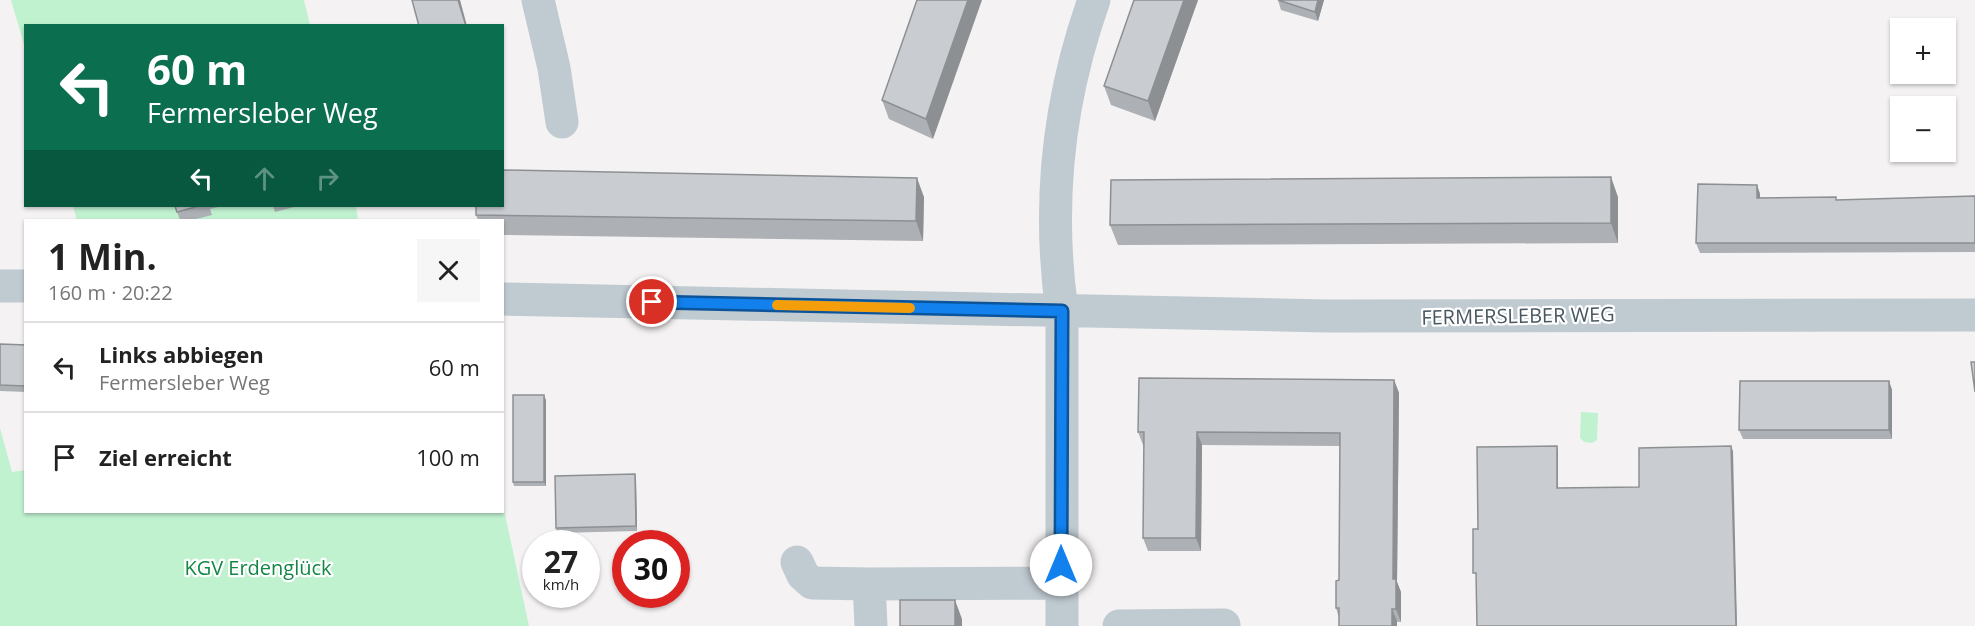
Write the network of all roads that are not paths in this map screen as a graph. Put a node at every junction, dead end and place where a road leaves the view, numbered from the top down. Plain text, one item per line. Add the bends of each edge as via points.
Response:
1 (538, 0) edge
2 (1094, 0) edge
3 (562, 122) dead end
4 (0, 286) edge
5 (24, 286) edge
6 (504, 299) edge
7 (1062, 311) junction
8 (1975, 315) edge
9 (797, 562) dead end
10 (1061, 583) junction
11 (869, 584) junction
12 (1224, 625) edge
13 (871, 626) edge
14 (1062, 626) edge
15 (1119, 626) edge
16 (1143, 626) edge

1 - 3 street
2 - 7 street via 1068,88 1058,158 1056,263
4 - 5 street
6 - 7 street, FERMERSLEBER WEG
7 - 8 street, FERMERSLEBER WEG via 1428,317
7 - 10 street
9 - 11 street via 812,583
10 - 11 street
10 - 14 street
11 - 13 street
12 - 16 street
15 - 16 street

